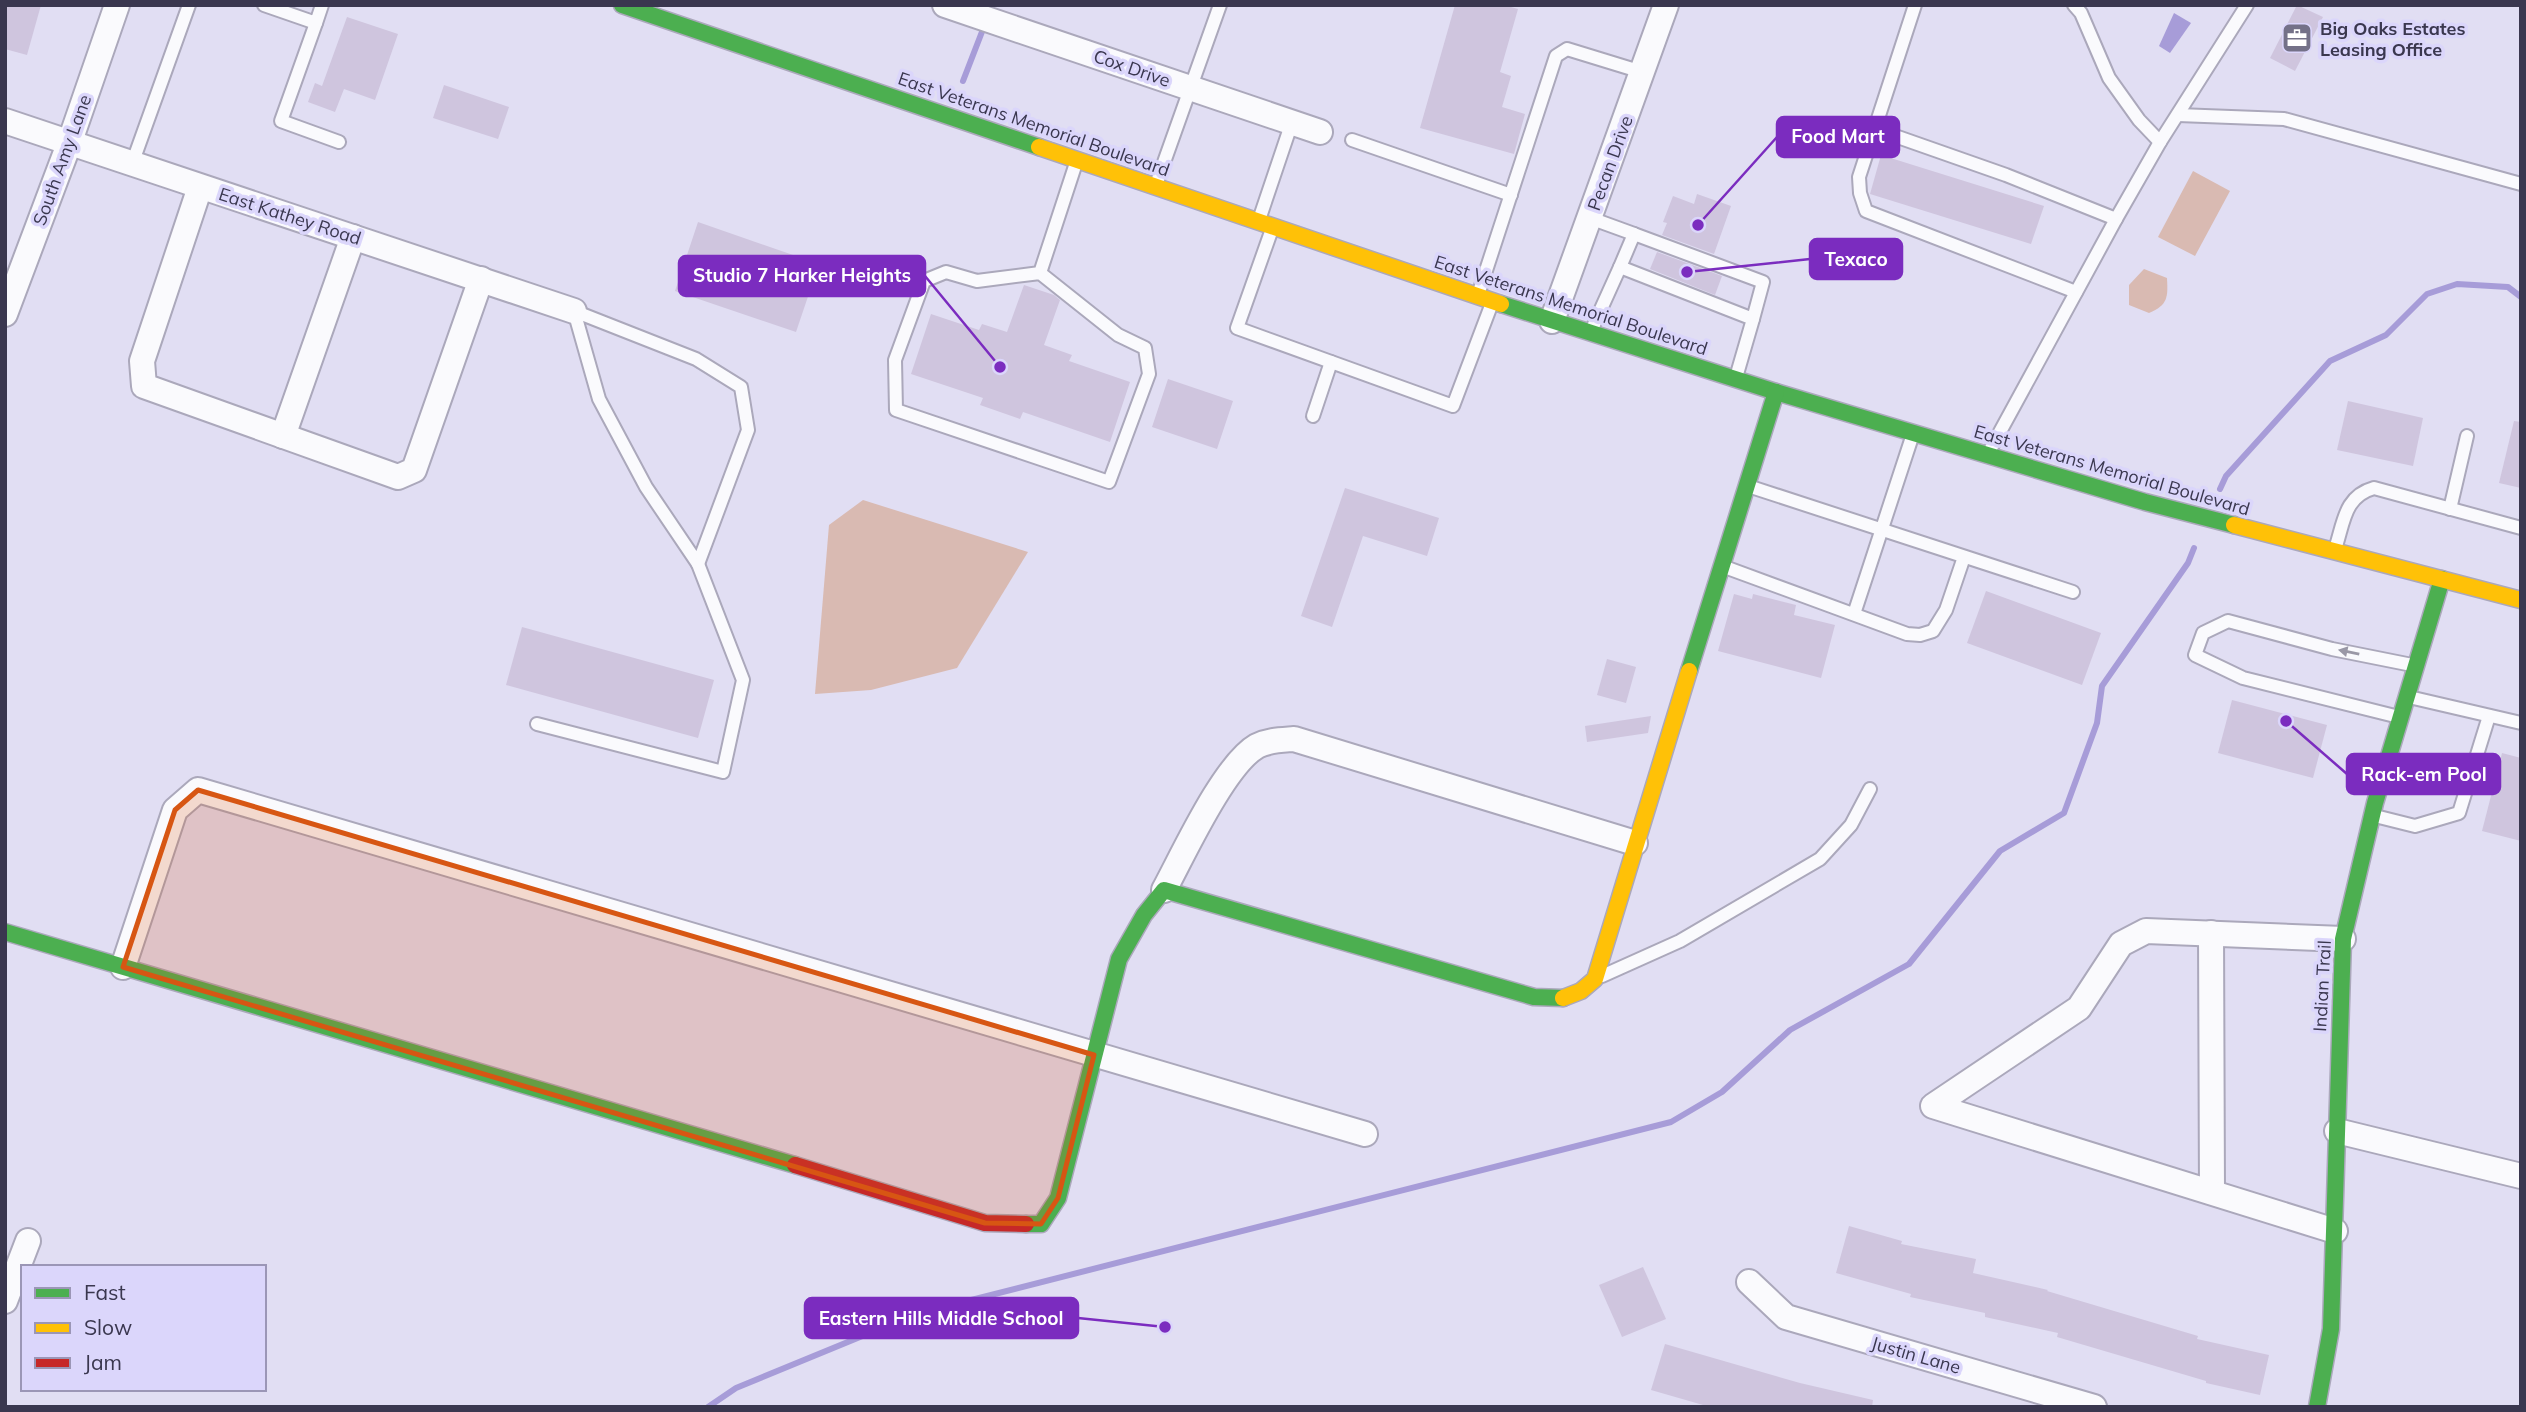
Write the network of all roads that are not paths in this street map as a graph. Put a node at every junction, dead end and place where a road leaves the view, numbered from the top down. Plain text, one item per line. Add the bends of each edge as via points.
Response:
1 (117, 5) edge
2 (189, 5) edge
3 (264, 5) edge
4 (322, 5) edge
5 (622, 5) edge
6 (944, 5) edge
7 (1220, 5) edge
8 (1666, 5) edge
9 (1915, 5) edge
10 (2074, 5) edge
11 (2247, 5) edge
12 (316, 23) junction
13 (1642, 72) junction
14 (1191, 88) junction
15 (2178, 115) junction
16 (5, 121) edge
17 (1292, 122) junction
18 (1875, 129) junction
19 (1320, 132) dead end
20 (1352, 140) dead end
21 (339, 142) dead end
22 (2160, 142) junction
23 (69, 144) junction
24 (1077, 159) junction
25 (132, 164) junction
26 (2521, 184) edge
27 (1156, 186) junction
28 (200, 187) junction
29 (1511, 195) junction
30 (1590, 218) junction
31 (2116, 219) junction
32 (1266, 223) junction
33 (1634, 234) junction
34 (353, 237) junction
35 (1620, 267) junction
36 (1040, 273) junction
37 (481, 279) junction
38 (2076, 292) junction
39 (1486, 298) junction
40 (574, 311) junction
41 (5, 313) edge
42 (1753, 319) junction
43 (1552, 321) junction
44 (1590, 333) junction
45 (1331, 362) junction
46 (1735, 379) junction
47 (1776, 392) junction
48 (1312, 416) dead end
49 (1913, 433) junction
50 (283, 436) junction
51 (2468, 436) dead end
52 (1988, 456) junction
53 (1747, 486) junction
54 (2450, 509) junction
55 (2521, 528) edge
56 (1880, 529) junction
57 (2334, 551) junction
58 (1964, 557) junction
59 (698, 564) junction
60 (1722, 566) junction
61 (2442, 579) junction
62 (2073, 592) dead end
63 (2521, 600) edge
64 (1854, 614) junction
65 (2416, 666) junction
66 (2406, 697) junction
67 (2489, 716) junction
68 (2400, 717) junction
69 (2521, 723) edge
70 (537, 724) dead end
71 (1870, 789) dead end
72 (2371, 815) junction
73 (1635, 843) junction
74 (1164, 890) junction
75 (5, 932) edge
76 (2211, 933) junction
77 (2343, 939) junction
78 (123, 967) junction
79 (1595, 979) junction
80 (1094, 1055) junction
81 (2337, 1131) junction
82 (1365, 1134) dead end
83 (2521, 1176) edge
84 (2212, 1192) junction
85 (2335, 1230) junction
86 (28, 1241) dead end
87 (1749, 1282) dead end
88 (5, 1301) edge
89 (2094, 1407) edge
90 (2317, 1407) edge

1 - 23 street, South Amy Lane
2 - 25 lane
3 - 12 lane
4 - 12 lane
5 - 24 street, East Veterans Memorial Boulevard
6 - 14 street, Cox Drive
7 - 14 lane
8 - 13 street, Pecan Drive
9 - 18 lane
10 - 22 lane via 2109,78
11 - 15 lane
12 - 21 lane via 281,121
13 - 29 lane via 1567,49 1556,56
13 - 30 street, Pecan Drive
14 - 17 street, Cox Drive
14 - 27 lane
15 - 22 lane
15 - 26 lane via 2284,119
16 - 23 street, East Kathey Road
17 - 19 street, Cox Drive
17 - 32 lane
18 - 31 lane
18 - 38 lane via 1859,177 1866,211
20 - 29 lane
22 - 31 lane
23 - 25 street, East Kathey Road
23 - 41 street, South Amy Lane
24 - 27 street, East Veterans Memorial Boulevard
24 - 36 lane
25 - 28 street, East Kathey Road
27 - 32 street, East Veterans Memorial Boulevard
28 - 34 street, East Kathey Road
28 - 50 street via 142,361 144,386
29 - 39 lane
30 - 33 lane
30 - 43 street, Pecan Drive
31 - 38 lane
32 - 39 street, East Veterans Memorial Boulevard
32 - 45 lane via 1237,328
33 - 35 lane
33 - 42 lane via 1763,282
34 - 37 street, East Kathey Road
34 - 50 street
35 - 42 lane
35 - 44 lane
36 - 36 lane via 1118,335 1145,348 1149,374 1109,482 896,410 895,360 924,281 946,272 977,281
37 - 40 street, East Kathey Road
37 - 50 street via 414,470 398,477
38 - 52 lane
39 - 43 street, East Veterans Memorial Boulevard
39 - 45 lane via 1453,406
40 - 59 lane via 599,399 646,487
40 - 59 lane via 696,359 741,387 748,430
42 - 46 lane
43 - 44 street, East Veterans Memorial Boulevard
44 - 46 street, East Veterans Memorial Boulevard
45 - 48 lane
46 - 47 street, East Veterans Memorial Boulevard
47 - 49 street, East Veterans Memorial Boulevard
47 - 53 street
49 - 52 street, East Veterans Memorial Boulevard
49 - 56 lane
51 - 54 lane
52 - 57 street, East Veterans Memorial Boulevard
53 - 56 lane
53 - 60 street
54 - 55 lane
54 - 57 lane via 2374,488 2359,492 2349,504
56 - 58 lane
56 - 64 lane
57 - 61 street, East Veterans Memorial Boulevard
58 - 62 lane
58 - 64 lane via 1946,610 1933,631 1907,634
59 - 70 lane via 743,680 723,772
60 - 64 lane
60 - 73 street
61 - 63 street, East Veterans Memorial Boulevard
61 - 65 street, Indian Trail
65 - 66 street, Indian Trail
65 -> 68 lane via 2228,621 2203,633 2195,655 2243,678
66 - 67 lane
66 - 68 street, Indian Trail
67 - 69 lane
67 - 72 lane via 2459,813 2415,826
68 - 72 street, Indian Trail
71 - 79 lane via 1851,825 1820,859 1680,941
72 - 77 street, Indian Trail
73 - 74 street via 1294,739 1273,740 1252,750 1234,768
73 - 79 street
74 - 79 street via 1534,997 1565,999
74 - 80 street via 1119,959
75 - 78 street
76 - 77 street
76 - 84 street
76 - 84 street via 2146,931 2122,944 2079,1008 1933,1106
77 - 81 street, Indian Trail
78 - 80 street via 174,810 198,790
78 - 80 street via 985,1223 1041,1224 1058,1198
80 - 82 street
81 - 83 street
81 - 85 street, Indian Trail
84 - 85 street
85 - 90 street, Indian Trail via 2331,1328
86 - 88 street
87 - 89 street, Justin Lane via 1786,1317

